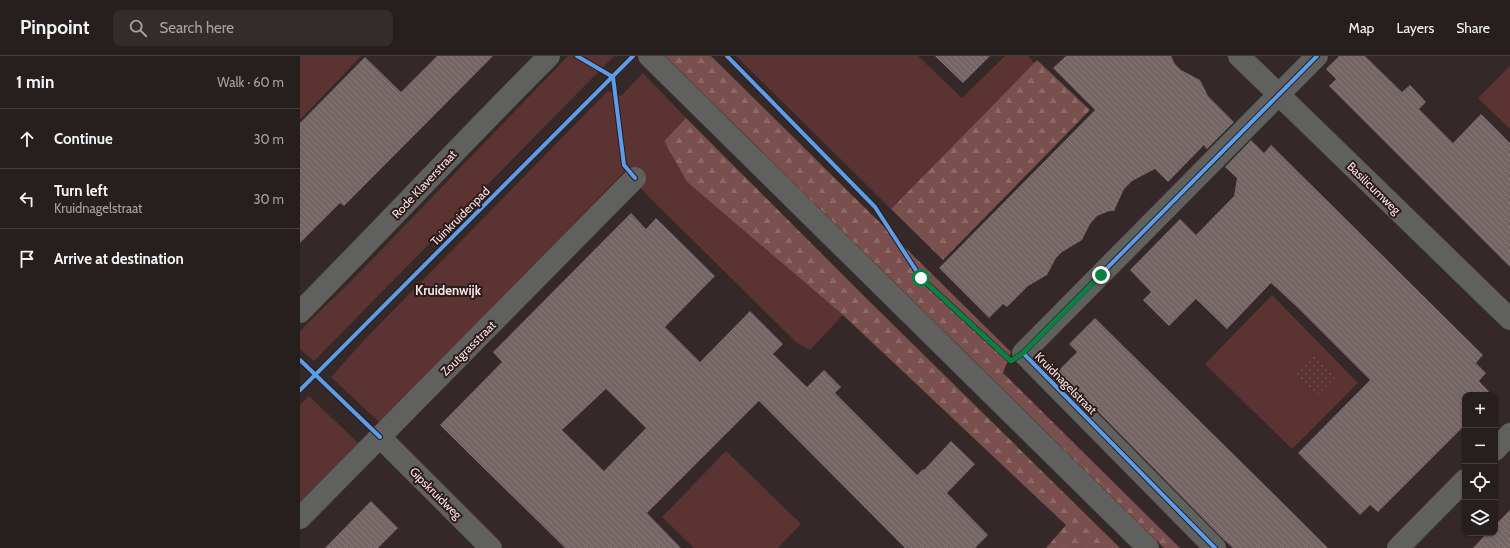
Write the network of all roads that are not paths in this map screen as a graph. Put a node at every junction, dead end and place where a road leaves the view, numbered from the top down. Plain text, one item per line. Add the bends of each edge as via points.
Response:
1 (548, 56) edge
2 (649, 56) edge
3 (1239, 56) edge
4 (1317, 56) edge
5 (1279, 95) junction
6 (635, 178) dead end
7 (300, 312) edge
8 (1510, 319) edge
9 (1510, 434) edge
10 (380, 437) junction
11 (1498, 447) edge
12 (1462, 483) edge
13 (300, 518) edge
14 (491, 548) edge
15 (1148, 548) edge
16 (1216, 548) edge
17 (1398, 548) edge

1 - 7 street, Rode Klaverstraat
2 - 15 street
3 - 5 street, Basilicumweg
4 - 5 street
5 - 8 street, Basilicumweg
5 - 16 street, Kruidnagelstraat via 1023,353
6 - 10 street, Zoutgrasstraat
9 - 11 street
10 - 13 street, Zoutgrasstraat
10 - 14 street, Gipskruidweg
12 - 17 street

